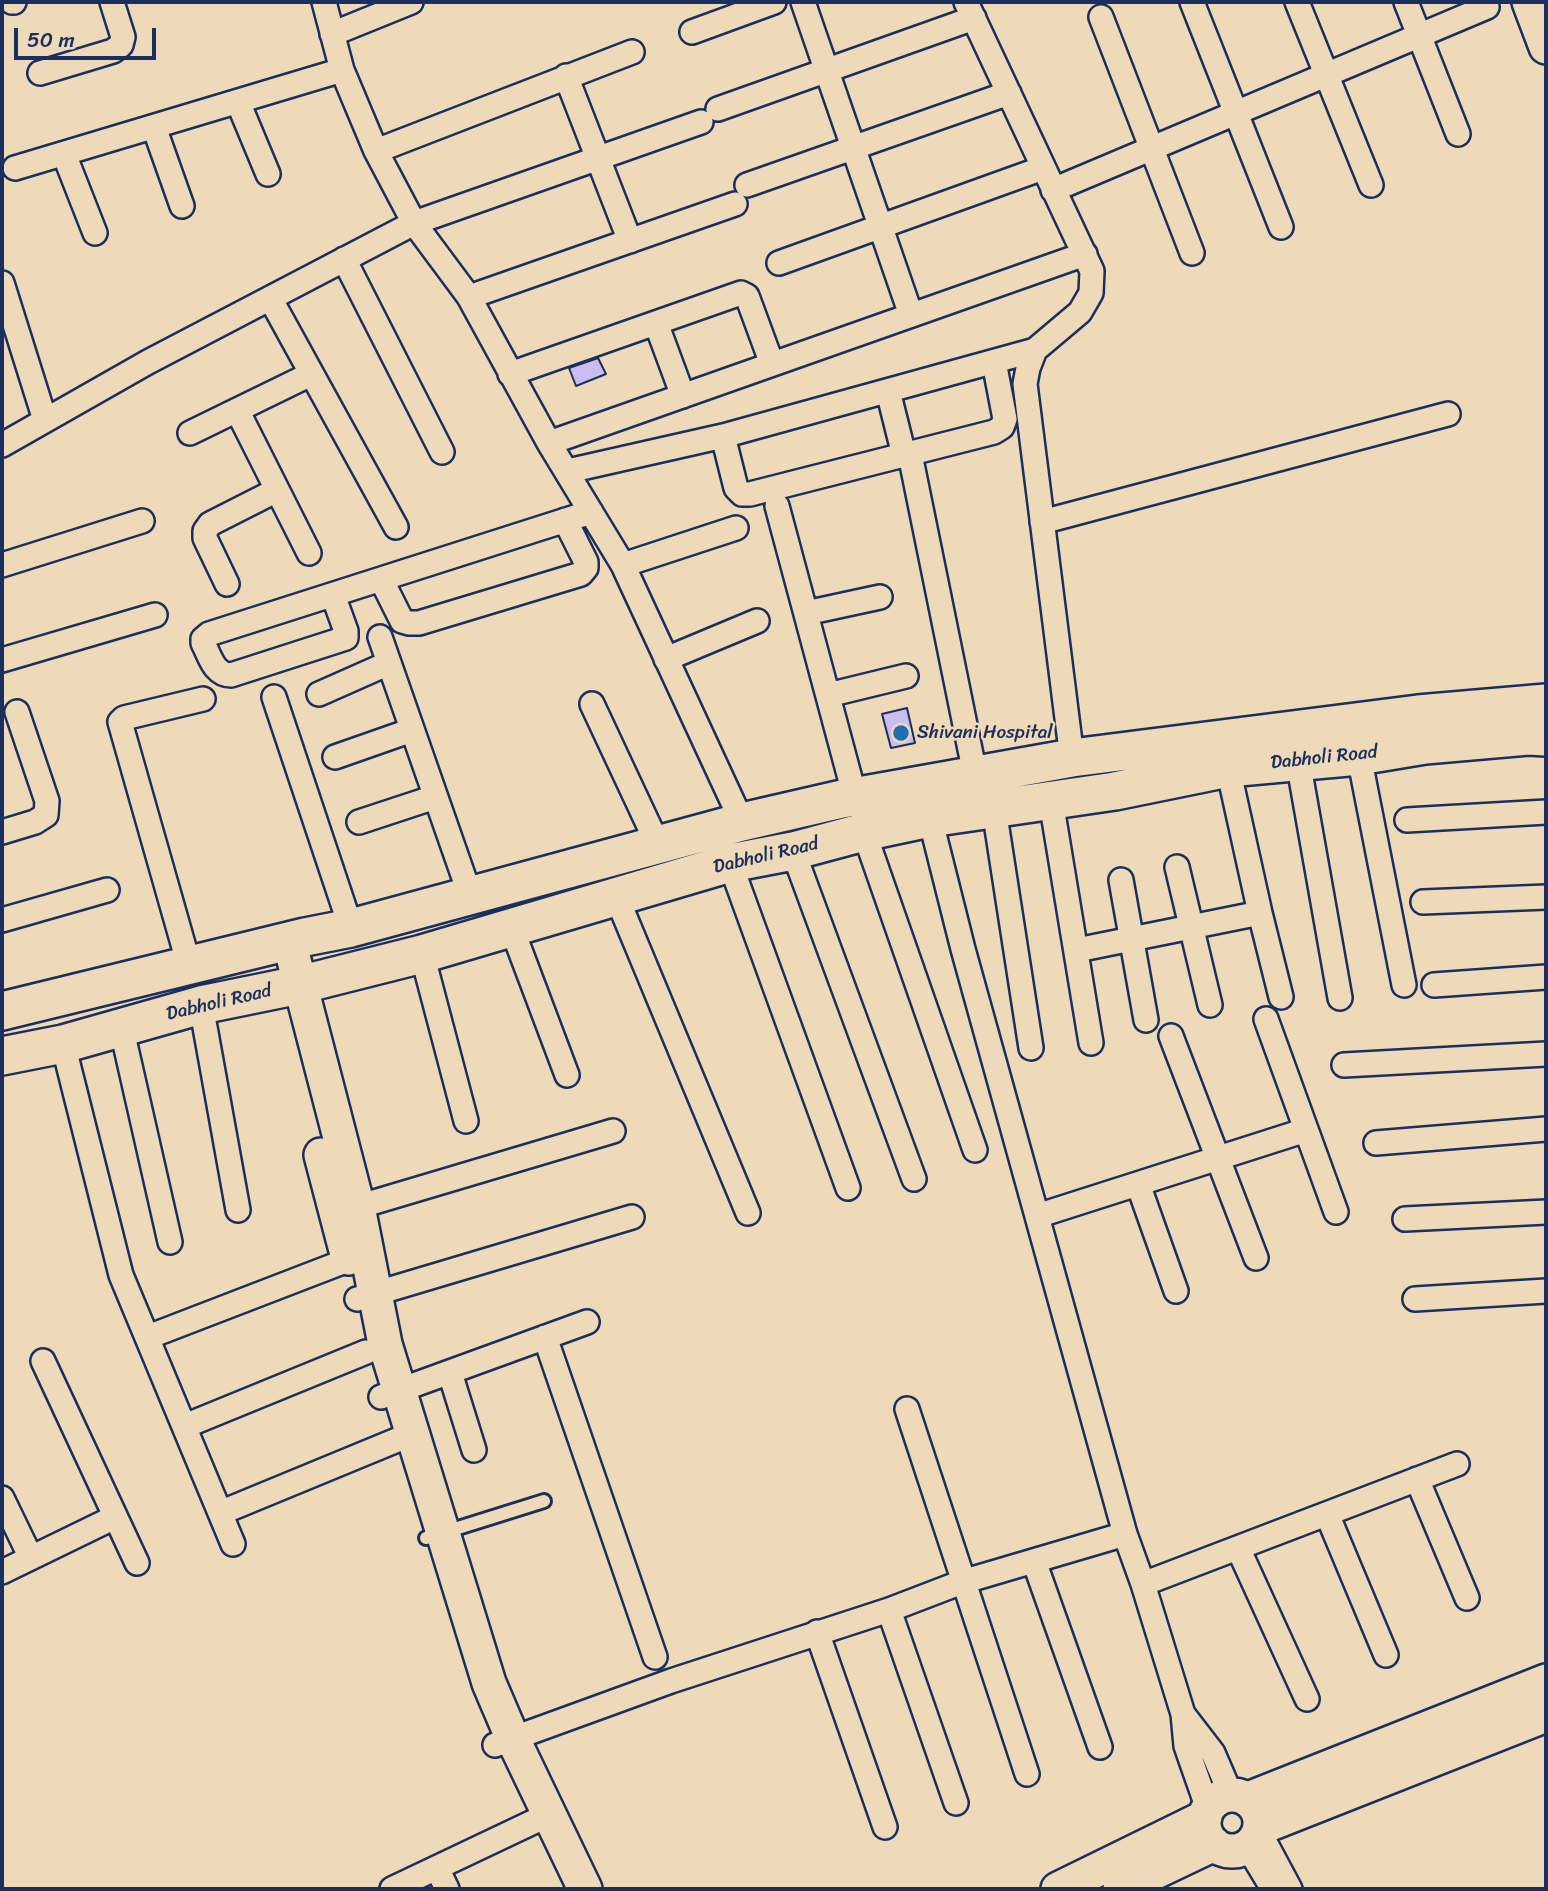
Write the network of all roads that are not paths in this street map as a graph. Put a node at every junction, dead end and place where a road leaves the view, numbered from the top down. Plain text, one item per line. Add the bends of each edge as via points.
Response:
1 (112, 2) edge
2 (324, 2) edge
3 (411, 2) edge
4 (774, 2) edge
5 (803, 2) edge
6 (1192, 2) edge
7 (1297, 2) edge
8 (1406, 2) edge
9 (1529, 2) edge
10 (1487, 7) dead end
11 (970, 10) edge
12 (1101, 17) dead end
13 (692, 32) dead end
14 (332, 34) junction
15 (1419, 36) junction
16 (1546, 47) edge
17 (632, 52) dead end
18 (342, 70) junction
19 (826, 71) junction
20 (40, 73) dead end
21 (1326, 75) junction
22 (566, 76) junction
23 (1009, 93) junction
24 (238, 102) junction
25 (1236, 113) junction
26 (154, 127) junction
27 (1458, 134) dead end
28 (853, 148) junction
29 (1152, 148) junction
30 (376, 151) junction
31 (64, 153) junction
32 (598, 158) junction
33 (15, 168) dead end
34 (1043, 168) junction
35 (268, 174) dead end
36 (1371, 185) dead end
37 (1053, 190) junction
38 (182, 206) dead end
39 (414, 223) junction
40 (880, 226) junction
41 (1281, 227) dead end
42 (95, 233) dead end
43 (630, 241) junction
44 (1192, 253) dead end
45 (1085, 254) junction
46 (344, 259) junction
47 (779, 262) dead end
48 (2, 283) edge
49 (469, 297) junction
50 (270, 298) junction
51 (911, 315) junction
52 (656, 323) junction
53 (1035, 350) junction
54 (994, 362) junction
55 (772, 364) junction
56 (311, 374) junction
57 (510, 374) junction
58 (888, 391) junction
59 (683, 396) junction
60 (237, 410) junction
61 (1448, 414) dead end
62 (45, 420) junction
63 (190, 432) dead end
64 (723, 436) junction
65 (549, 443) junction
66 (2, 445) edge
67 (442, 453) dead end
68 (908, 460) junction
69 (568, 471) junction
70 (277, 490) junction
71 (778, 506) dead end
72 (591, 512) junction
73 (565, 520) junction
74 (142, 521) dead end
75 (1042, 522) junction
76 (396, 527) dead end
77 (736, 528) dead end
78 (309, 553) dead end
79 (2, 565) edge
80 (623, 565) junction
81 (381, 579) junction
82 (227, 584) dead end
83 (333, 595) junction
84 (880, 597) dead end
85 (806, 614) junction
86 (155, 615) dead end
87 (757, 621) dead end
88 (380, 637) dead end
89 (666, 659) junction
90 (2, 660) edge
91 (389, 663) junction
92 (906, 677) dead end
93 (319, 694) dead end
94 (828, 695) junction
95 (274, 697) dead end
96 (203, 699) dead end
97 (1546, 703) edge
98 (592, 704) dead end
99 (17, 712) dead end
100 (412, 730) junction
101 (1546, 737) edge
102 (1359, 756) junction
103 (334, 757) dead end
104 (1072, 758) junction
105 (1298, 761) junction
106 (1228, 768) junction
107 (975, 774) junction
108 (435, 797) junction
109 (855, 797) junction
110 (1051, 801) junction
111 (994, 809) junction
112 (1546, 812) edge
113 (930, 818) junction
114 (1407, 820) dead end
115 (359, 822) dead end
116 (742, 822) junction
117 (2, 832) edge
118 (864, 832) junction
119 (658, 845) junction
120 (793, 851) junction
121 (730, 863) junction
122 (1177, 867) dead end
123 (1121, 880) dead end
124 (107, 890) dead end
125 (470, 895) junction
126 (1546, 897) edge
127 (617, 898) junction
128 (1423, 902) dead end
129 (1259, 913) junction
130 (2, 920) edge
131 (1190, 925) junction
132 (351, 929) junction
133 (512, 929) junction
134 (1130, 937) junction
135 (278, 944) junction
136 (1077, 950) junction
137 (422, 954) junction
138 (189, 965) junction
139 (1546, 976) edge
140 (1404, 985) dead end
141 (1434, 985) dead end
142 (288, 987) junction
143 (1281, 997) dead end
144 (1340, 998) dead end
145 (201, 1005) junction
146 (1210, 1005) dead end
147 (2, 1011) edge
148 (1266, 1019) dead end
149 (1146, 1020) dead end
150 (121, 1026) junction
151 (1171, 1036) dead end
152 (1091, 1043) dead end
153 (63, 1044) junction
154 (1031, 1048) dead end
155 (1546, 1054) edge
156 (2, 1056) edge
157 (1343, 1065) dead end
158 (567, 1075) dead end
159 (466, 1121) dead end
160 (1546, 1129) edge
161 (1306, 1130) junction
162 (613, 1131) dead end
163 (1376, 1143) dead end
164 (975, 1150) dead end
165 (1218, 1159) junction
166 (914, 1179) dead end
167 (1138, 1184) junction
168 (848, 1188) dead end
169 (238, 1210) dead end
170 (347, 1210) junction
171 (1336, 1212) dead end
172 (1546, 1212) edge
173 (748, 1213) dead end
174 (1037, 1216) junction
175 (632, 1217) dead end
176 (1405, 1219) dead end
177 (170, 1242) dead end
178 (1256, 1258) dead end
179 (348, 1260) junction
180 (1176, 1291) dead end
181 (1546, 1291) edge
182 (366, 1296) junction
183 (1415, 1299) dead end
184 (587, 1322) dead end
185 (148, 1337) junction
186 (545, 1338) junction
187 (366, 1352) junction
188 (43, 1361) dead end
189 (450, 1373) junction
190 (391, 1394) junction
191 (907, 1409) dead end
192 (185, 1426) junction
193 (404, 1437) junction
194 (474, 1450) dead end
195 (1457, 1464) dead end
196 (1417, 1479) junction
197 (2, 1498) edge
198 (544, 1501) dead end
199 (220, 1513) junction
200 (1327, 1514) junction
201 (115, 1517) junction
202 (1125, 1534) junction
203 (435, 1535) junction
204 (233, 1544) dead end
205 (1238, 1548) junction
206 (31, 1558) junction
207 (1034, 1561) junction
208 (137, 1563) dead end
209 (2, 1572) edge
210 (962, 1582) junction
211 (1143, 1584) junction
212 (1466, 1598) dead end
213 (889, 1610) junction
214 (817, 1632) junction
215 (1386, 1655) dead end
216 (655, 1657) dead end
217 (1546, 1681) edge
218 (1307, 1699) dead end
219 (1546, 1715) edge
220 (503, 1741) junction
221 (1100, 1747) dead end
222 (1027, 1774) dead end
223 (956, 1804) dead end
224 (540, 1819) junction
225 (1234, 1821) junction
226 (885, 1827) dead end
227 (437, 1868) junction
228 (392, 1889) edge
229 (447, 1889) edge
230 (560, 1889) edge
231 (585, 1889) edge
232 (1058, 1889) edge
233 (1120, 1889) edge
234 (1273, 1889) edge
235 (1290, 1889) edge

1 - 20 street via 123,37 121,45
2 - 14 street
3 - 14 street
4 - 13 street
5 - 19 street
6 - 25 street
7 - 21 street
8 - 15 street
9 - 16 street
10 - 15 street
11 - 19 street
11 - 23 street
12 - 29 street
14 - 18 street
15 - 21 street
15 - 27 street
17 - 22 street
18 - 24 street
18 - 30 street
19 - 28 street
19 - 32 street
21 - 25 street
21 - 36 street
22 - 30 street
22 - 32 street
23 - 28 street
23 - 34 street
24 - 26 street
24 - 35 street
25 - 29 street
25 - 41 street
26 - 31 street
26 - 38 street
28 - 40 street
28 - 43 street
29 - 37 street
29 - 44 street
30 - 39 street
31 - 33 street
31 - 42 street
32 - 39 street
32 - 43 street
34 - 37 street
34 - 40 street
37 - 45 street
39 - 46 street
39 - 49 street
40 - 47 street
40 - 51 street
43 - 49 street
45 - 51 street
45 - 53 street via 1092,271 1091,293 1080,312
46 - 50 street
46 - 67 street
48 - 62 street
49 - 57 street
50 - 56 street
50 - 62 street
51 - 55 street
52 - 55 street via 741,293 747,296
52 - 57 street
52 - 59 street
53 - 54 street
53 - 75 street via 1025,384
54 - 58 street
54 - 68 street via 1005,419 1002,426
55 - 59 street
56 - 60 street
56 - 76 street
57 - 65 street
58 - 64 street
58 - 68 street
59 - 65 street
60 - 63 street
60 - 70 street
61 - 75 street
62 - 66 street
64 - 68 street via 736,488 742,494
64 - 69 street
65 - 69 street
68 - 107 street
69 - 72 street
70 - 78 street
70 - 82 street via 209,524 205,531
71 - 85 street
72 - 73 street
72 - 80 street
73 - 81 street
73 - 81 street via 586,562 581,574 408,624 402,621
74 - 79 street
75 - 104 street
77 - 80 street
80 - 89 street
81 - 83 street
83 - 83 street via 346,638 231,676 218,671 203,639 209,634
84 - 85 street
85 - 94 street
86 - 90 street
87 - 89 street
88 - 91 street
89 - 116 street
91 - 93 street
91 - 100 street
92 - 94 street
94 - 109 street
95 - 132 street
96 - 138 street via 120,722
97 - 104 main road, Dabholi Road via 1418,714
98 - 119 street
99 - 117 street via 47,801 46,815
100 - 103 street
100 - 108 street
101 - 102 main road, Dabholi Road
102 - 105 main road, Dabholi Road
102 - 140 street
104 - 107 main road, Dabholi Road
105 - 106 main road, Dabholi Road
105 - 144 street
106 - 110 main road, Dabholi Road
106 - 129 street
107 - 109 main road, Dabholi Road
108 - 115 street
108 - 125 street
109 - 116 main road, Dabholi Road
110 - 111 main road, Dabholi Road
110 - 136 street
111 - 113 main road, Dabholi Road
111 - 154 street
112 - 114 street
113 - 118 main road, Dabholi Road
113 - 174 street
116 - 119 main road, Dabholi Road
118 - 120 main road, Dabholi Road
118 - 164 street
119 - 125 main road, Dabholi Road
120 - 121 main road, Dabholi Road
120 - 166 street
121 - 127 main road, Dabholi Road
121 - 168 street
122 - 131 street
123 - 134 street
124 - 130 street
125 - 132 main road, Dabholi Road
126 - 128 street
127 - 133 main road, Dabholi Road
127 - 173 street
129 - 131 street
129 - 143 street
131 - 134 street
131 - 146 street
132 - 135 main road, Dabholi Road
133 - 137 main road, Dabholi Road
133 - 158 street
134 - 136 street
134 - 149 street
135 - 138 main road, Dabholi Road
135 - 142 street
136 - 152 street
137 - 142 main road, Dabholi Road
137 - 159 street
138 - 147 main road, Dabholi Road
139 - 141 street
142 - 145 main road, Dabholi Road
142 - 170 street
145 - 150 main road, Dabholi Road
145 - 169 street
148 - 161 street
150 - 153 main road, Dabholi Road
150 - 177 street
151 - 165 street
153 - 156 main road, Dabholi Road
153 - 185 street via 121,1275
155 - 157 street
160 - 163 street
161 - 165 street
161 - 171 street
162 - 170 street
165 - 167 street
165 - 178 street
167 - 174 street
167 - 180 street
170 - 179 street
170 - 182 street
172 - 176 street
174 - 202 street
175 - 182 street
179 - 182 street
179 - 185 street
181 - 183 street
182 - 187 street
182 - 190 street via 385,1344
184 - 186 street
185 - 192 street
186 - 189 street
186 - 216 street
187 - 190 street
187 - 192 street
188 - 201 street
189 - 190 street
189 - 194 street
190 - 193 street
191 - 210 street
192 - 199 street
193 - 199 street
193 - 203 street
195 - 196 street
196 - 200 street
196 - 212 street
197 - 206 street
198 - 203 lane
199 - 204 street
200 - 205 street
200 - 215 street
201 - 206 street
201 - 208 street
202 - 207 street
202 - 211 street
203 - 220 street via 464,1631 489,1683
205 - 211 street
205 - 218 street
206 - 209 street
207 - 210 street
207 - 221 street
210 - 213 street
210 - 222 street
211 - 225 street via 1183,1714 1213,1753
213 - 214 street
213 - 223 street
214 - 220 street
214 - 226 street
217 - 225 street
219 - 225 street
220 - 224 street
224 - 227 street
224 - 230 street
224 - 231 street
225 - 232 street
225 - 233 street
225 - 234 street
225 - 235 street
227 - 228 street
227 - 229 street

